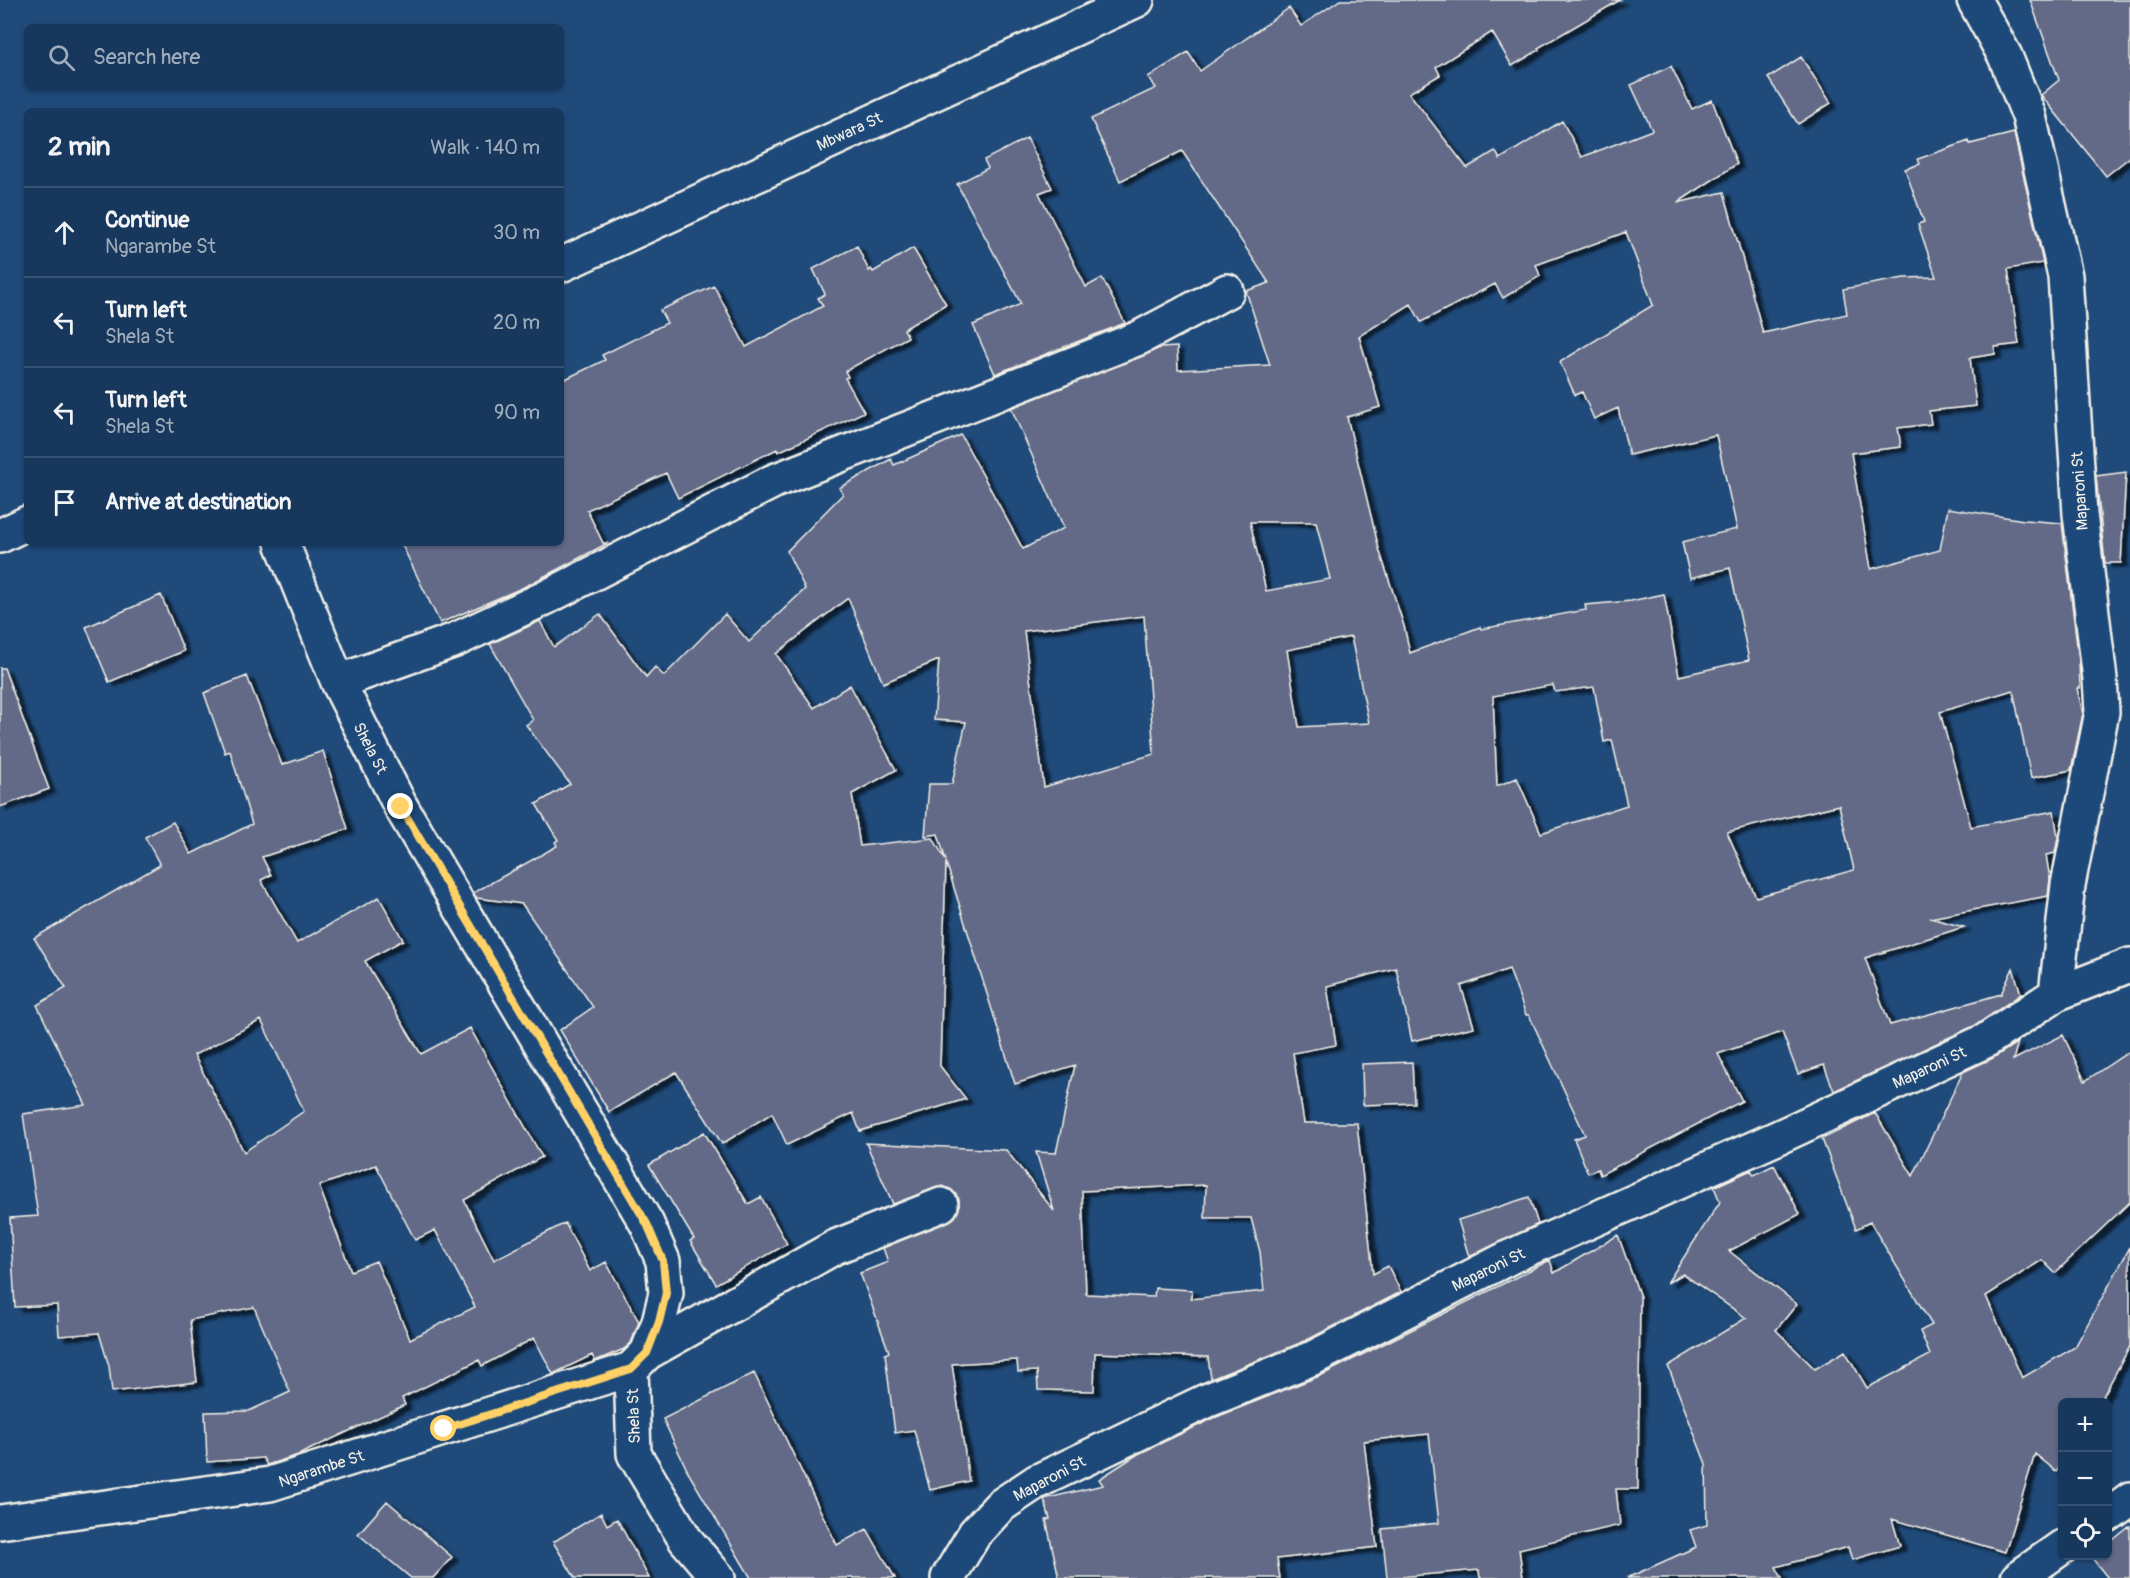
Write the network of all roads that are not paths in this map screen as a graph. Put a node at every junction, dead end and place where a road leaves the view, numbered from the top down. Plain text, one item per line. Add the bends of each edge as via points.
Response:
1 (1137, 0) edge
2 (1974, 0) edge
3 (564, 264) edge
4 (1227, 291) dead end
5 (24, 524) edge
6 (0, 536) edge
7 (283, 546) edge
8 (338, 682) junction
9 (2130, 965) edge
10 (2056, 994) junction
11 (941, 1204) dead end
12 (639, 1361) junction
13 (2130, 1499) edge
14 (2112, 1512) edge
15 (0, 1522) edge
16 (2058, 1550) edge
17 (718, 1578) edge
18 (948, 1578) edge
19 (2018, 1578) edge

1 - 3 street, Mbwara St
2 - 10 street, Maparoni St via 2006,56 2030,116 2065,276 2080,514 2100,679 2102,712 2068,885
4 - 8 street via 1139,338 774,481 455,640
5 - 6 street
7 - 8 street, Shela St
8 - 12 street, Shela St via 401,807 647,1224 666,1278 659,1322
9 - 10 street, Maparoni St
10 - 18 street, Maparoni St via 1985,1041 1512,1256 1312,1358 1206,1401 1035,1482 1000,1506 975,1533
11 - 12 street, Ngarambe St via 835,1247
12 - 15 street, Ngarambe St via 270,1484
12 - 17 street, Shela St via 634,1454 685,1539
13 - 14 street
16 - 19 street

